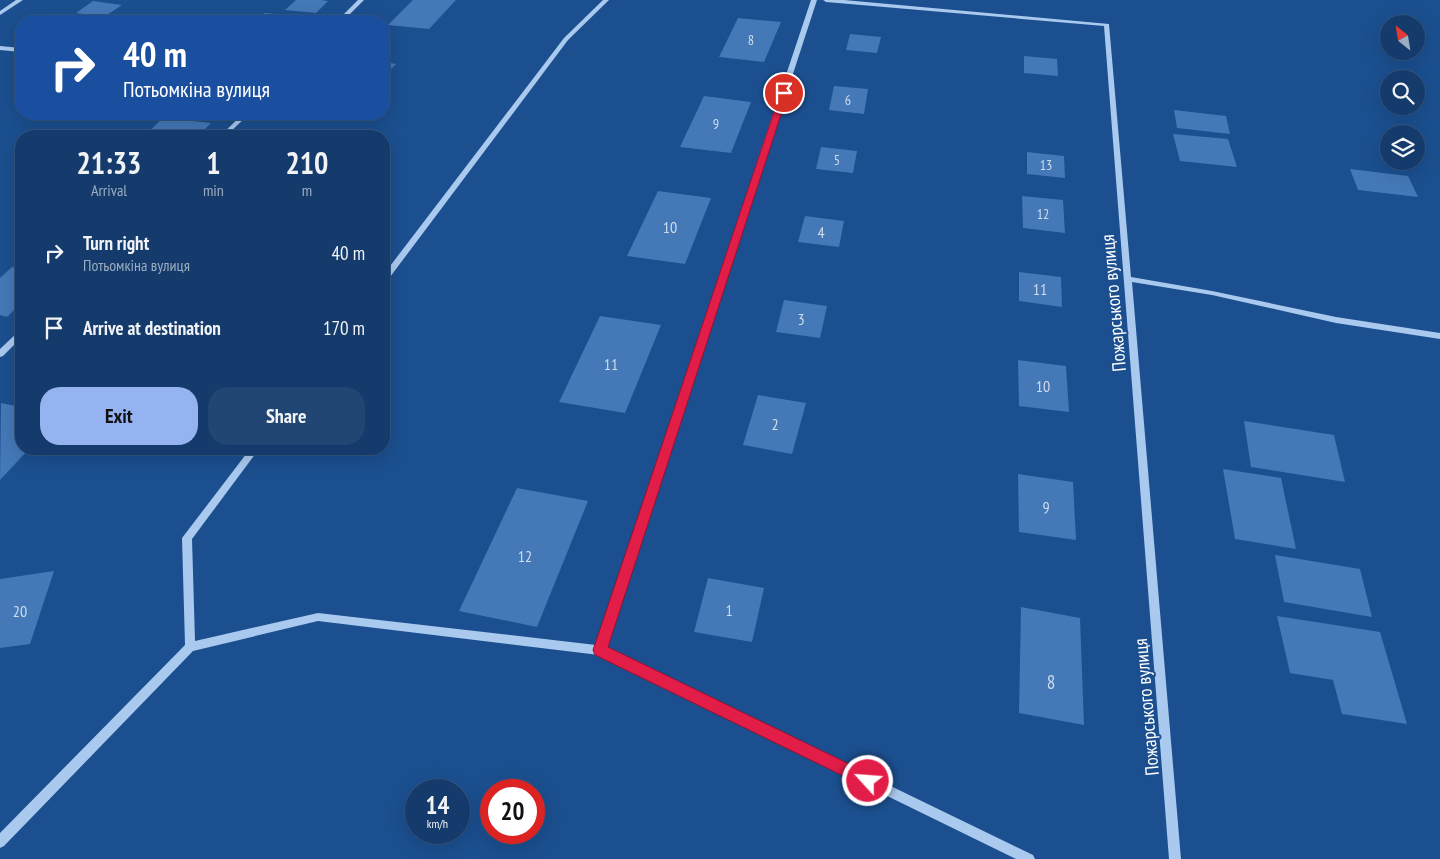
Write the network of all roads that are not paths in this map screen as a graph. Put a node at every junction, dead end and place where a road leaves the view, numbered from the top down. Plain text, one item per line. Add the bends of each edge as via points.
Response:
1 (20, 0) edge
2 (361, 0) edge
3 (606, 0) edge
4 (814, 0) edge
5 (826, 0) edge
6 (0, 13) edge
7 (346, 15) edge
8 (0, 48) edge
9 (15, 49) edge
10 (240, 120) edge
11 (229, 130) edge
12 (390, 271) edge
13 (1127, 279) junction
14 (1440, 336) edge
15 (15, 340) edge
16 (0, 354) edge
17 (250, 455) edge
18 (190, 647) junction
19 (600, 650) junction
20 (0, 842) edge
21 (1029, 859) edge
22 (1175, 859) edge

1 - 6 street
2 - 7 street
3 - 12 street via 566,39
4 - 19 street
5 - 13 street, Пожарського вулиця via 1106,25
8 - 9 street
10 - 11 street
13 - 14 street via 1212,293 1336,320
13 - 22 street, Пожарського вулиця
15 - 16 street
17 - 18 street via 187,538
18 - 19 street via 318,617
18 - 20 street
19 - 21 street

